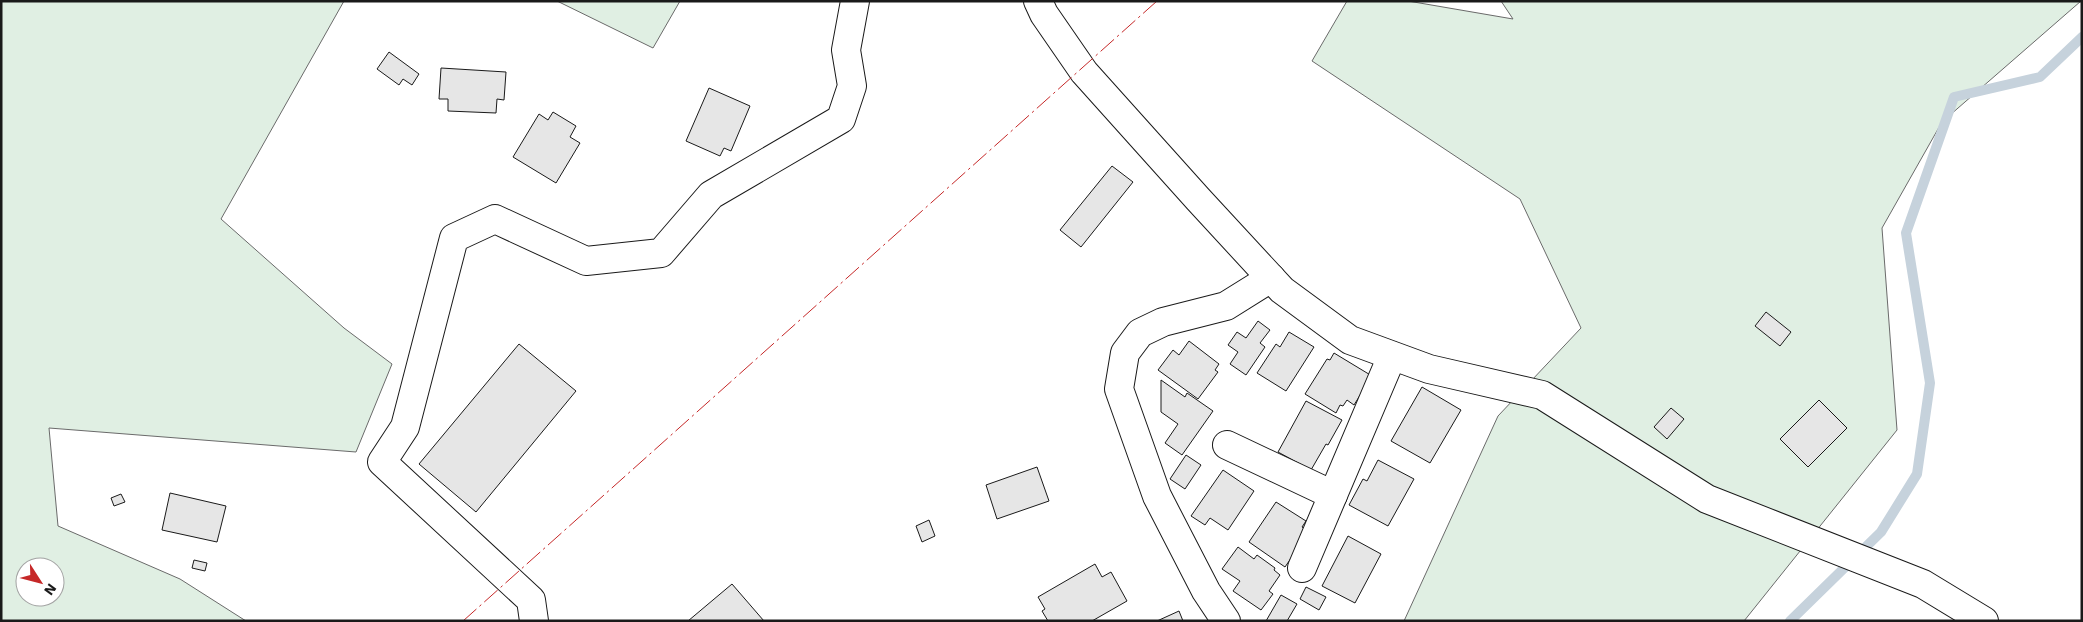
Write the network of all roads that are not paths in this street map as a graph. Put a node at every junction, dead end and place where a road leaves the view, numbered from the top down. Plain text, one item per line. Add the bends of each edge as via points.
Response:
1 (855, 1) edge
2 (1038, 1) edge
3 (1271, 278) junction
4 (1392, 356) junction
5 (1227, 445) dead end
6 (1332, 495) junction
7 (1302, 568) dead end
8 (534, 621) edge
9 (1226, 621) edge
10 (1984, 621) edge

1 - 8 street via 846,50 852,86 840,119 711,195 661,254 586,260 495,219 454,238 405,427 382,462 531,600
2 - 3 street via 1084,72
3 - 4 street via 1282,290 1350,340
3 - 9 street via 1226,306 1164,322 1140,333 1124,352 1119,389 1157,496 1206,591
4 - 6 street
4 - 10 street via 1429,370 1542,395 1706,499 1923,584
5 - 6 street
6 - 7 street

